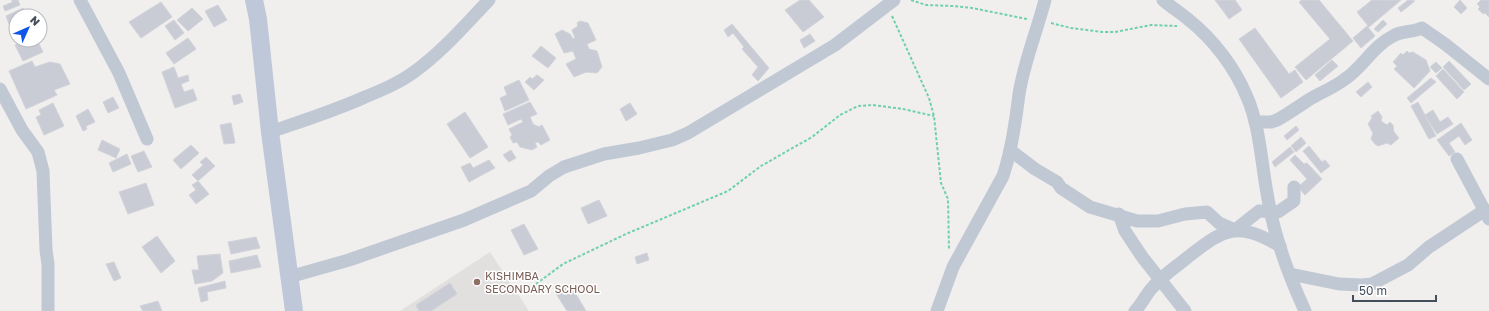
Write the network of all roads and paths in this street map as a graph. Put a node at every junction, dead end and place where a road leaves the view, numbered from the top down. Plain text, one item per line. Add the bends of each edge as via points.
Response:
1 (80, 0) edge
2 (254, 0) edge
3 (489, 0) edge
4 (911, 0) edge
5 (1045, 0) edge
6 (1162, 0) edge
7 (891, 3) edge
8 (1040, 22) junction
9 (1196, 27) junction
10 (1489, 79) edge
11 (0, 89) edge
12 (934, 116) junction
13 (1255, 122) junction
14 (270, 132) junction
15 (147, 139) dead end
16 (1010, 150) junction
17 (1457, 159) dead end
18 (1294, 187) dead end
19 (1271, 212) junction
20 (1119, 214) junction
21 (1487, 214) edge
22 (1235, 230) junction
23 (1280, 246) junction
24 (953, 267) junction
25 (1290, 274) junction
26 (289, 277) junction
27 (1159, 280) junction
28 (532, 287) dead end
29 (48, 311) edge
30 (294, 311) edge
31 (937, 311) edge
32 (1135, 311) edge
33 (1184, 311) edge
34 (1305, 311) edge

1 - 15 street via 119,73
2 - 14 street
3 - 14 street via 434,55 402,80 336,110
4 - 8 path via 926,6 965,7
5 - 8 street
6 - 9 street
7 - 12 path
7 - 26 street via 835,45 672,140 604,154 564,167 531,191 464,220 349,260
8 - 9 path via 1102,32 1115,32 1151,24
8 - 16 street via 1020,94
9 - 13 street via 1211,41 1229,66 1248,98
10 - 13 street via 1422,28 1399,33 1386,40 1346,79 1282,118 1271,122
11 - 29 street via 22,130 38,152 43,171 49,271
12 - 24 path via 942,183 948,200 948,245
12 - 28 path via 873,105 858,106 840,115 812,137 761,166 728,191 563,264
13 - 19 street
14 - 26 street
16 - 20 street via 1090,207
16 - 24 street via 1003,176
17 - 21 street
18 - 19 street via 1294,201 1278,212
19 - 22 street via 1259,211
19 - 23 street
20 - 22 street via 1137,221 1158,221 1185,214 1207,212 1219,223
20 - 27 street via 1125,231
21 - 25 street via 1429,247 1408,265 1372,284 1340,284
22 - 23 street via 1254,233
22 - 27 street via 1216,236
23 - 25 street
24 - 31 street
25 - 34 street
26 - 30 street
27 - 32 street
27 - 33 street

